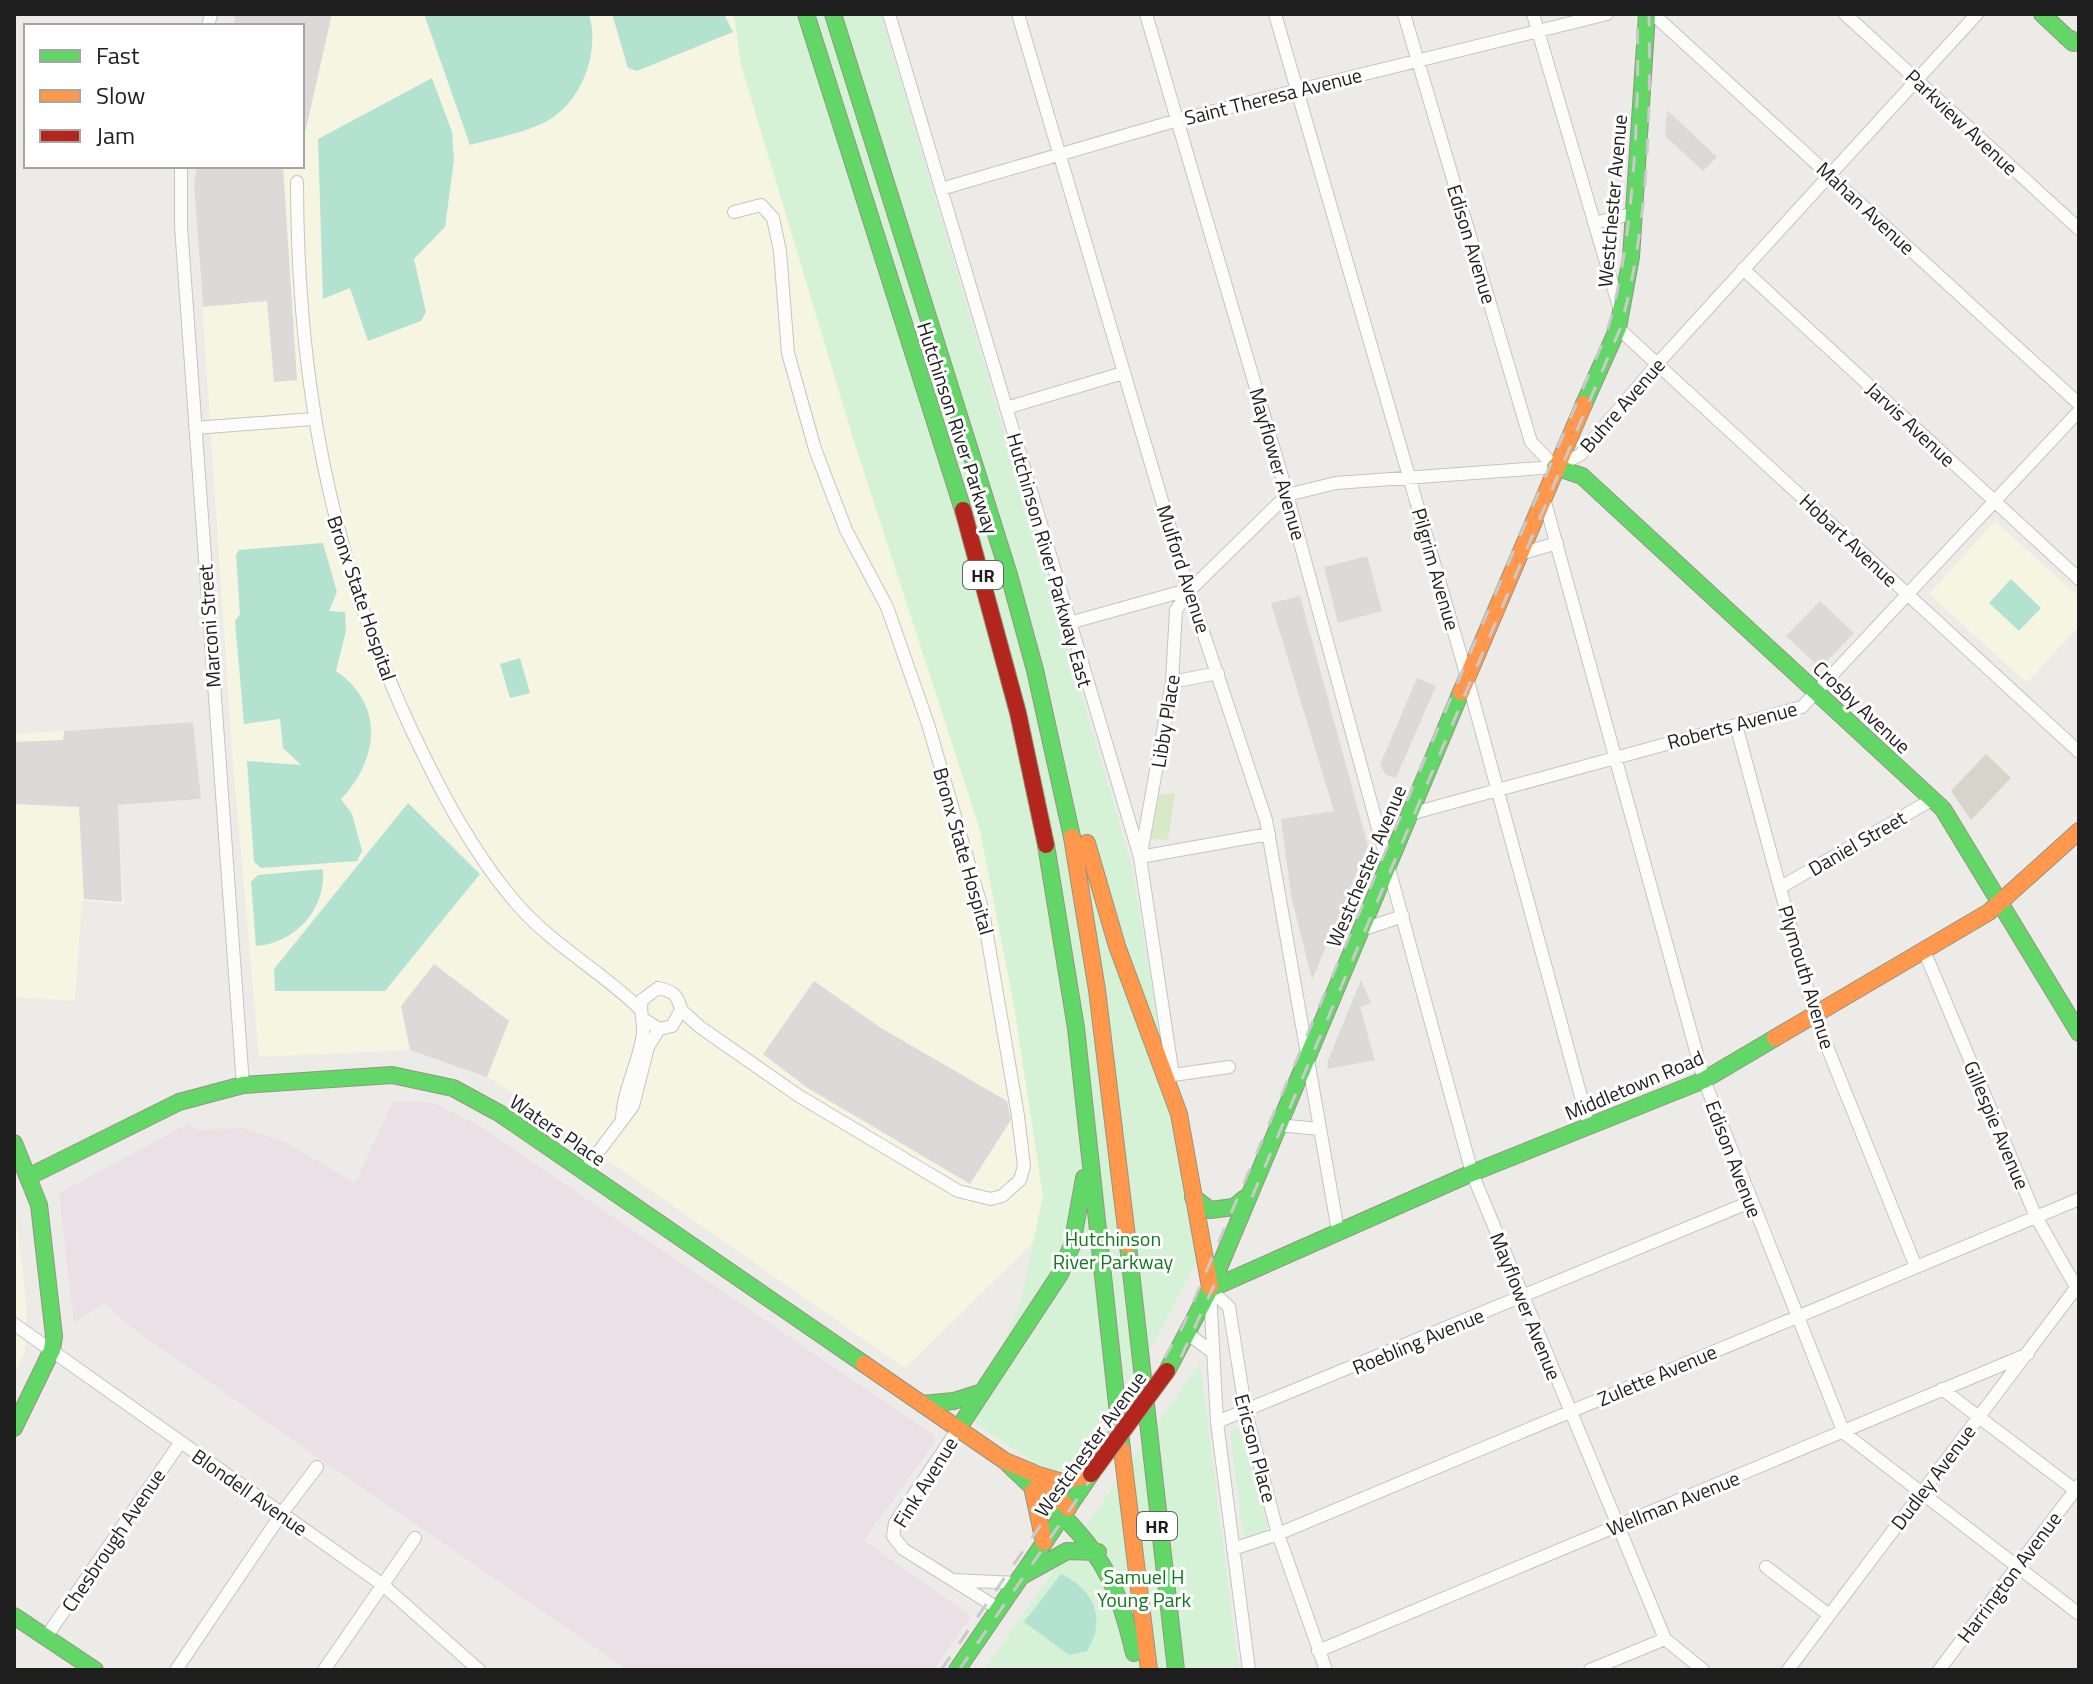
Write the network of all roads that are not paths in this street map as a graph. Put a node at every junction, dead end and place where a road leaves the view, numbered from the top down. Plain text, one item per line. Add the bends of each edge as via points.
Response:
1 (806, 14) edge
2 (833, 14) edge
3 (889, 14) edge
4 (1018, 14) edge
5 (1146, 14) edge
6 (1275, 14) edge
7 (1404, 14) edge
8 (1533, 14) edge
9 (1607, 14) edge
10 (1647, 14) edge
11 (1653, 14) edge
12 (1845, 14) edge
13 (1977, 14) edge
14 (2042, 14) edge
15 (1537, 30) junction
16 (2075, 43) edge
17 (1417, 60) junction
18 (1917, 80) junction
19 (1297, 90) junction
20 (1178, 120) junction
21 (1059, 155) junction
22 (181, 168) edge
23 (1830, 174) junction
24 (297, 182) dead end
25 (941, 189) junction
26 (734, 212) dead end
27 (1635, 213) junction
28 (1594, 223) junction
29 (2079, 229) edge
30 (1743, 269) junction
31 (1619, 320) junction
32 (1658, 363) junction
33 (1123, 373) junction
34 (2079, 404) edge
35 (1006, 408) junction
36 (2079, 411) edge
37 (313, 419) junction
38 (195, 428) junction
39 (1555, 467) junction
40 (1410, 478) junction
41 (1287, 495) junction
42 (1543, 495) junction
43 (1995, 501) junction
44 (1557, 543) junction
45 (1520, 554) junction
46 (2079, 579) edge
47 (1191, 589) junction
48 (1910, 596) junction
49 (1069, 623) junction
50 (1218, 673) junction
51 (1467, 679) junction
52 (1172, 682) junction
53 (1041, 688) junction
54 (1818, 694) junction
55 (1736, 725) junction
56 (2079, 752) edge
57 (1615, 757) junction
58 (1496, 790) junction
59 (1933, 799) junction
60 (1410, 814) junction
61 (2079, 831) edge
62 (1269, 834) junction
63 (1140, 857) junction
64 (1388, 867) junction
65 (1781, 887) junction
66 (2001, 902) junction
67 (1403, 916) junction
68 (1361, 930) junction
69 (1925, 953) junction
70 (616, 985) junction
71 (647, 993) junction
72 (681, 1010) junction
73 (641, 1013) junction
74 (1815, 1017) junction
75 (700, 1027) junction
76 (665, 1028) junction
77 (2079, 1033) edge
78 (1306, 1057) junction
79 (1229, 1067) dead end
80 (1173, 1075) junction
81 (1704, 1080) junction
82 (243, 1085) junction
83 (1179, 1114) junction
84 (622, 1119) junction
85 (1277, 1125) junction
86 (1589, 1126) junction
87 (1320, 1129) junction
88 (14, 1143) edge
89 (1089, 1154) junction
90 (584, 1171) junction
91 (1472, 1173) junction
92 (30, 1176) junction
93 (1193, 1197) junction
94 (1246, 1197) junction
95 (2079, 1199) edge
96 (1750, 1202) junction
97 (2036, 1217) junction
98 (1338, 1231) junction
99 (1916, 1267) junction
100 (2078, 1288) edge
101 (1214, 1293) junction
102 (1522, 1298) junction
103 (1798, 1316) junction
104 (14, 1324) edge
105 (1188, 1334) junction
106 (52, 1350) junction
107 (1211, 1351) junction
108 (2028, 1354) junction
109 (1942, 1389) junction
110 (982, 1392) junction
111 (922, 1404) junction
112 (1569, 1412) junction
113 (1246, 1413) junction
114 (1978, 1418) junction
115 (1217, 1422) junction
116 (14, 1428) edge
117 (958, 1429) junction
118 (1844, 1433) junction
119 (180, 1443) junction
120 (1005, 1461) junction
121 (317, 1467) dead end
122 (1034, 1473) junction
123 (1091, 1474) junction
124 (2077, 1487) edge
125 (1033, 1491) junction
126 (1921, 1494) junction
127 (1065, 1512) junction
128 (282, 1513) junction
129 (1619, 1525) junction
130 (1278, 1534) junction
131 (415, 1538) dead end
132 (1044, 1542) junction
133 (1233, 1549) junction
134 (1098, 1552) junction
135 (1766, 1567) dead end
136 (2017, 1567) junction
137 (950, 1580) junction
138 (1018, 1580) junction
139 (383, 1585) junction
140 (999, 1609) junction
141 (2079, 1614) edge
142 (1829, 1615) junction
143 (14, 1616) edge
144 (46, 1637) junction
145 (1665, 1639) junction
146 (1318, 1651) junction
147 (95, 1670) edge
148 (176, 1670) edge
149 (324, 1670) edge
150 (479, 1670) edge
151 (957, 1670) edge
152 (1138, 1670) edge
153 (1149, 1670) edge
154 (1176, 1670) edge
155 (1249, 1670) edge
156 (1326, 1670) edge
157 (1590, 1670) edge
158 (1703, 1670) edge
159 (1788, 1670) edge
160 (1939, 1670) edge

1 - 89 main road, Hutchinson River Parkway / HR via 998,626 1050,863
2 - 53 main road, Hutchinson River Parkway / HR via 1012,578
3 - 25 street, Hutchinson River Parkway East
4 - 21 street, Mulford Avenue
5 - 20 street, Mayflower Avenue
6 - 19 street, Pilgrim Avenue
7 - 17 street, Edison Avenue
8 - 15 street
9 - 15 street, Saint Theresa Avenue
10 - 27 main road, Westchester Avenue
11 - 23 street, Mahan Avenue
12 - 18 street, Parkview Avenue
13 - 18 street, Buhre Avenue
14 - 16 main road
15 - 17 street, Saint Theresa Avenue
15 - 28 street
17 - 19 street, Saint Theresa Avenue
17 - 39 street, Edison Avenue via 1531,442
18 - 23 street, Buhre Avenue
18 - 29 street, Parkview Avenue
19 - 20 street, Saint Theresa Avenue
19 - 40 street, Pilgrim Avenue
20 - 21 street, Saint Theresa Avenue
20 - 41 street, Mayflower Avenue
21 - 25 street, Saint Theresa Avenue
21 - 33 street, Mulford Avenue
22 - 38 street, Marconi Street
23 - 30 street, Buhre Avenue
23 - 34 street, Mahan Avenue
24 - 37 street, Bronx State Hospital via 300,299
25 - 35 street, Hutchinson River Parkway East
26 - 75 street, Bronx State Hospital via 761,205 773,218 788,353 815,449 846,530 887,607 928,724 989,940 1018,1116 1024,1166 1020,1180 991,1199 958,1191 799,1096
27 - 28 street
27 - 31 main road, Westchester Avenue
28 - 31 street
30 - 32 street, Buhre Avenue
30 - 43 street, Jarvis Avenue
31 - 32 street, Hobart Avenue
31 - 39 main road, Westchester Avenue
32 - 39 street, Buhre Avenue via 1580,455
32 - 48 street, Hobart Avenue
33 - 35 street
33 - 47 street, Mulford Avenue
35 - 49 street, Hutchinson River Parkway East
36 - 43 street, Roberts Avenue
37 - 38 street
37 - 70 street, Bronx State Hospital via 358,598 399,704 450,805 516,904
38 - 82 street, Marconi Street
39 - 40 street, Buhre Avenue
39 - 42 main road, Westchester Avenue
39 - 54 main road, Crosby Avenue via 1579,473
40 - 41 street, Buhre Avenue via 1336,483
40 - 51 street, Pilgrim Avenue
41 - 47 street
41 - 64 street, Mayflower Avenue
42 - 44 street, Edison Avenue
42 - 45 main road, Westchester Avenue
43 - 46 street, Jarvis Avenue
43 - 48 street, Roberts Avenue
44 - 45 street
44 - 57 street, Edison Avenue
45 - 51 main road, Westchester Avenue
47 - 49 street
47 - 50 street, Mulford Avenue
47 - 52 street, Libby Place via 1176,610
48 - 54 street, Roberts Avenue
48 - 56 street, Hobart Avenue
49 - 63 street, Hutchinson River Parkway East
50 - 52 street
50 - 62 street, Mulford Avenue
51 - 58 street, Pilgrim Avenue
51 - 60 main road, Westchester Avenue
52 - 63 street, Libby Place
53 - 83 main road via 1072,779 1106,914
53 - 154 main road, Hutchinson River Parkway / HR via 1098,1001
54 - 55 street, Roberts Avenue via 1802,707
54 - 59 main road, Crosby Avenue
55 - 57 street, Roberts Avenue
55 - 65 street, Plymouth Avenue
57 - 58 street, Roberts Avenue
57 - 81 street, Edison Avenue
58 - 60 street, Roberts Avenue
58 - 86 street, Pilgrim Avenue
59 - 65 street, Daniel Street
59 - 66 main road, Crosby Avenue via 1952,820
60 - 64 main road, Westchester Avenue
61 - 66 main road, Middletown Road
62 - 63 street
62 - 78 street, Mulford Avenue
63 - 80 street, Hutchinson River Parkway East
64 - 67 street, Mayflower Avenue
64 - 68 main road, Westchester Avenue
65 - 74 street, Plymouth Avenue
66 - 69 main road, Middletown Road
66 - 77 main road, Crosby Avenue
67 - 68 street
67 - 91 street, Mayflower Avenue
68 - 78 main road, Westchester Avenue
69 - 74 main road, Middletown Road
69 - 97 street, Gillespie Avenue
70 - 71 street, Bronx State Hospital
70 - 73 street, Bronx State Hospital
71 - 72 street via 670,990 679,998
71 - 73 street
72 - 75 street, Bronx State Hospital
72 - 76 street
73 - 76 street
73 - 84 street via 643,1032
74 - 81 main road, Middletown Road
74 - 99 street, Plymouth Avenue
75 - 76 street
76 - 84 street via 648,1047 633,1106
78 - 85 main road, Westchester Avenue
78 - 87 street, Mulford Avenue
79 - 80 street
80 - 83 street, Hutchinson River Parkway East
81 - 86 main road, Middletown Road
81 - 96 street, Edison Avenue
82 - 90 main road, Waters Place via 374,1075 453,1088
82 - 92 main road, Waters Place via 179,1102
83 - 93 main road
84 - 90 street
85 - 87 street
85 - 94 main road, Westchester Avenue
86 - 91 main road, Middletown Road
87 - 98 street, Mulford Avenue
88 - 92 main road
89 - 110 main road via 1068,1257
89 - 153 main road, Hutchinson River Parkway / HR
90 - 111 main road, Waters Place
91 - 98 main road, Middletown Road
91 - 102 street, Mayflower Avenue
92 - 106 main road via 43,1232 54,1320
93 - 94 main road via 1210,1210 1234,1207
93 - 101 main road
94 - 101 main road, Westchester Avenue
95 - 97 street, Zulette Avenue
96 - 102 street, Roebling Avenue
96 - 103 street, Edison Avenue
97 - 99 street, Zulette Avenue
97 - 100 street, Gillespie Avenue
98 - 101 main road, Middletown Road
99 - 103 street, Zulette Avenue
100 - 108 street, Dudley Avenue
101 - 105 main road, Westchester Avenue
101 - 107 street, Ericson Place
101 - 113 street, Ericson Place via 1229,1307
102 - 112 street, Mayflower Avenue
102 - 113 street, Roebling Avenue
103 - 112 street, Zulette Avenue
103 - 118 street, Edison Avenue
104 - 106 street, Blondell Avenue
105 - 107 street
105 - 123 main road, Westchester Avenue, bridge
106 - 116 main road
106 - 119 street, Blondell Avenue
107 - 115 street, Ericson Place
108 - 109 street, Wellman Avenue
108 - 114 street, Dudley Avenue
109 - 114 street
109 - 118 street, Wellman Avenue
110 - 111 main road
110 - 117 main road
111 - 117 main road, Waters Place
112 - 129 street, Mayflower Avenue
112 - 130 street, Zulette Avenue
113 - 115 street, Roebling Avenue
113 - 130 street, Ericson Place
114 - 124 street
114 - 126 street, Dudley Avenue
115 - 133 street
117 - 120 main road, Waters Place
117 - 137 street, Fink Avenue via 895,1523 893,1536 903,1549
118 - 126 street
118 - 129 street, Wellman Avenue
119 - 128 street, Blondell Avenue
119 - 144 street, Chesbrough Avenue
120 - 122 main road, Waters Place
120 - 125 main road, Waters Place
121 - 128 street
122 - 123 main road via 1062,1482
122 - 127 main road, Waters Place
123 - 127 main road, Westchester Avenue
124 - 136 street, Harrington Avenue
125 - 127 main road, Waters Place
125 - 132 main road
126 - 136 street
126 - 142 street, Dudley Avenue
127 - 132 main road, Westchester Avenue
127 - 134 main road
128 - 139 street, Blondell Avenue
128 - 148 street
129 - 145 street, Mayflower Avenue
129 - 146 street, Wellman Avenue
130 - 133 street, Zulette Avenue
130 - 146 street, Ericson Place
131 - 139 street
132 - 138 main road, Westchester Avenue
133 - 155 street
134 - 138 main road via 1070,1550
134 - 152 main road via 1112,1575
135 - 142 street
136 - 141 street
136 - 160 street, Harrington Avenue
137 - 138 street
137 - 140 street
138 - 140 main road, Westchester Avenue
139 - 149 street
139 - 150 street, Blondell Avenue
140 - 151 main road, Westchester Avenue
142 - 159 street, Dudley Avenue
143 - 144 main road
144 - 147 main road
145 - 157 street
145 - 158 street, Mayflower Avenue
146 - 156 street, Ericson Place

